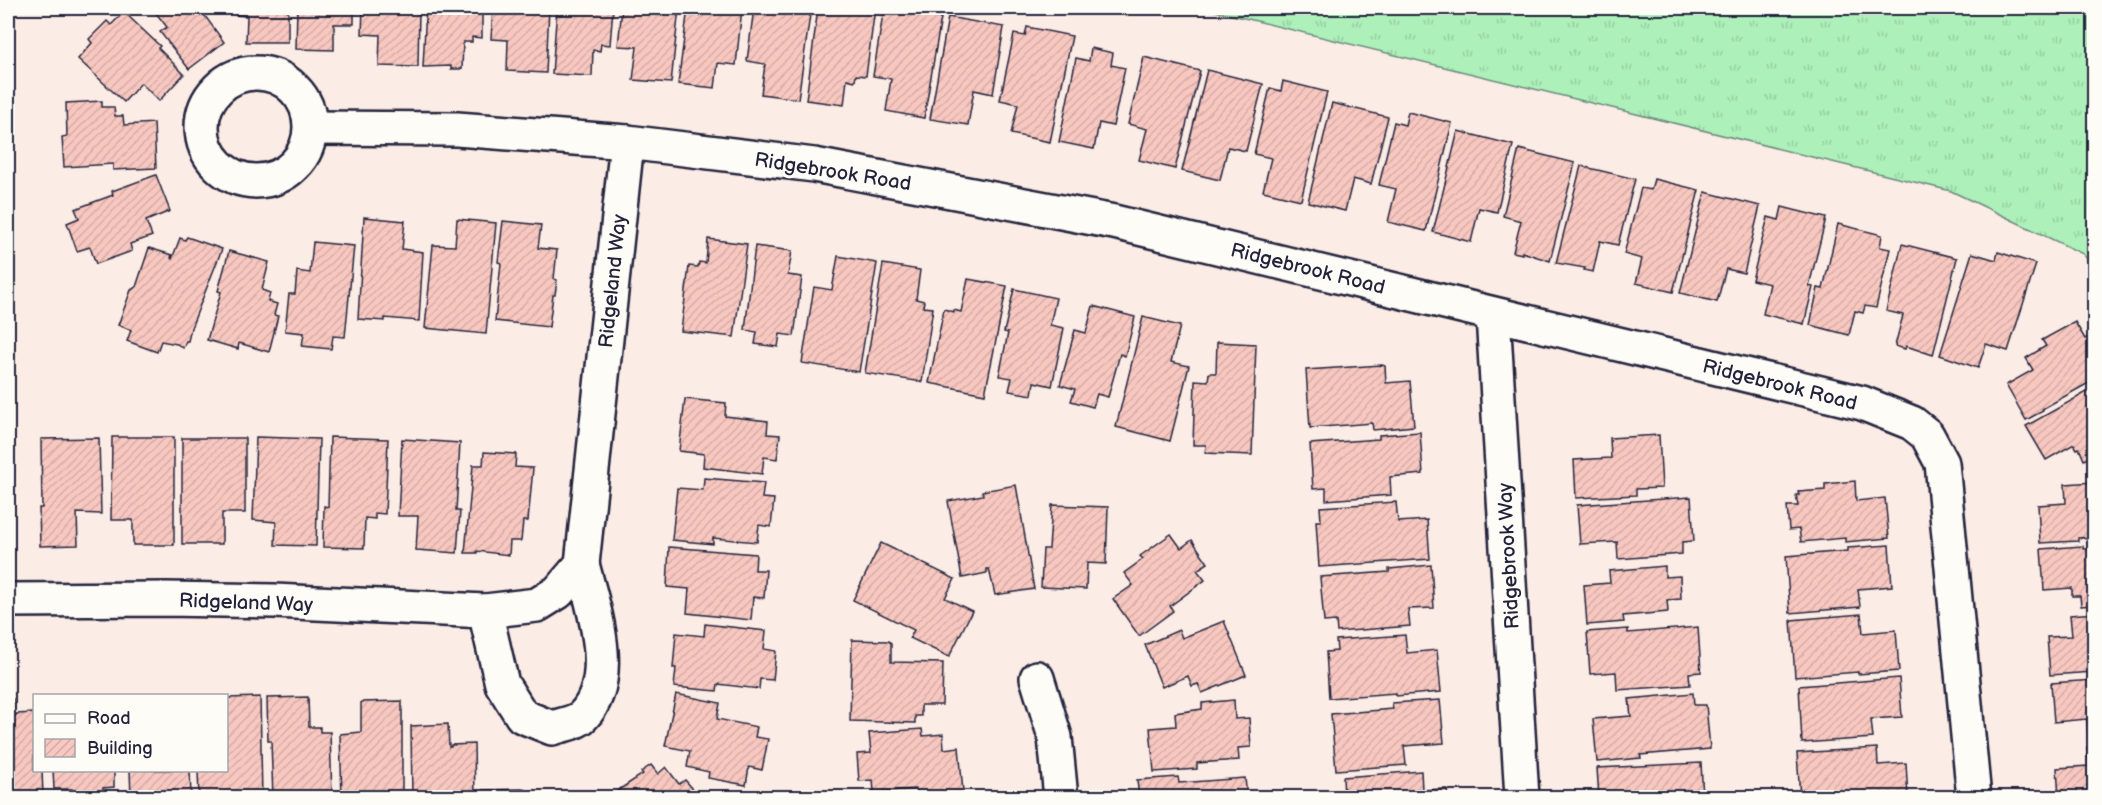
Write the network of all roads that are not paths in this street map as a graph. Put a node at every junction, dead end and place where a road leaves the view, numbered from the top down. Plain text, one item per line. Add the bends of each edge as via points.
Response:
1 (311, 128) dead end
2 (627, 142) junction
3 (1493, 315) junction
4 (582, 564) junction
5 (8, 600) edge
6 (485, 611) junction
7 (1037, 678) dead end
8 (1060, 798) edge
9 (1522, 798) edge
10 (1974, 798) edge

1 - 2 street, Ridgebrook Road via 457,129
2 - 3 street, Ridgebrook Road via 814,165 1114,222
2 - 4 street, Ridgeland Way
3 - 9 street, Ridgebrook Way
3 - 10 street, Ridgebrook Road via 1862,403 1912,423 1927,435 1942,463
4 - 6 street, Ridgeland Way via 558,592 537,605
4 - 6 street, Ridgeland Way via 599,630 601,664 597,697 581,718 552,728 522,716 502,684
5 - 6 street, Ridgeland Way via 167,599
7 - 8 street via 1054,737

